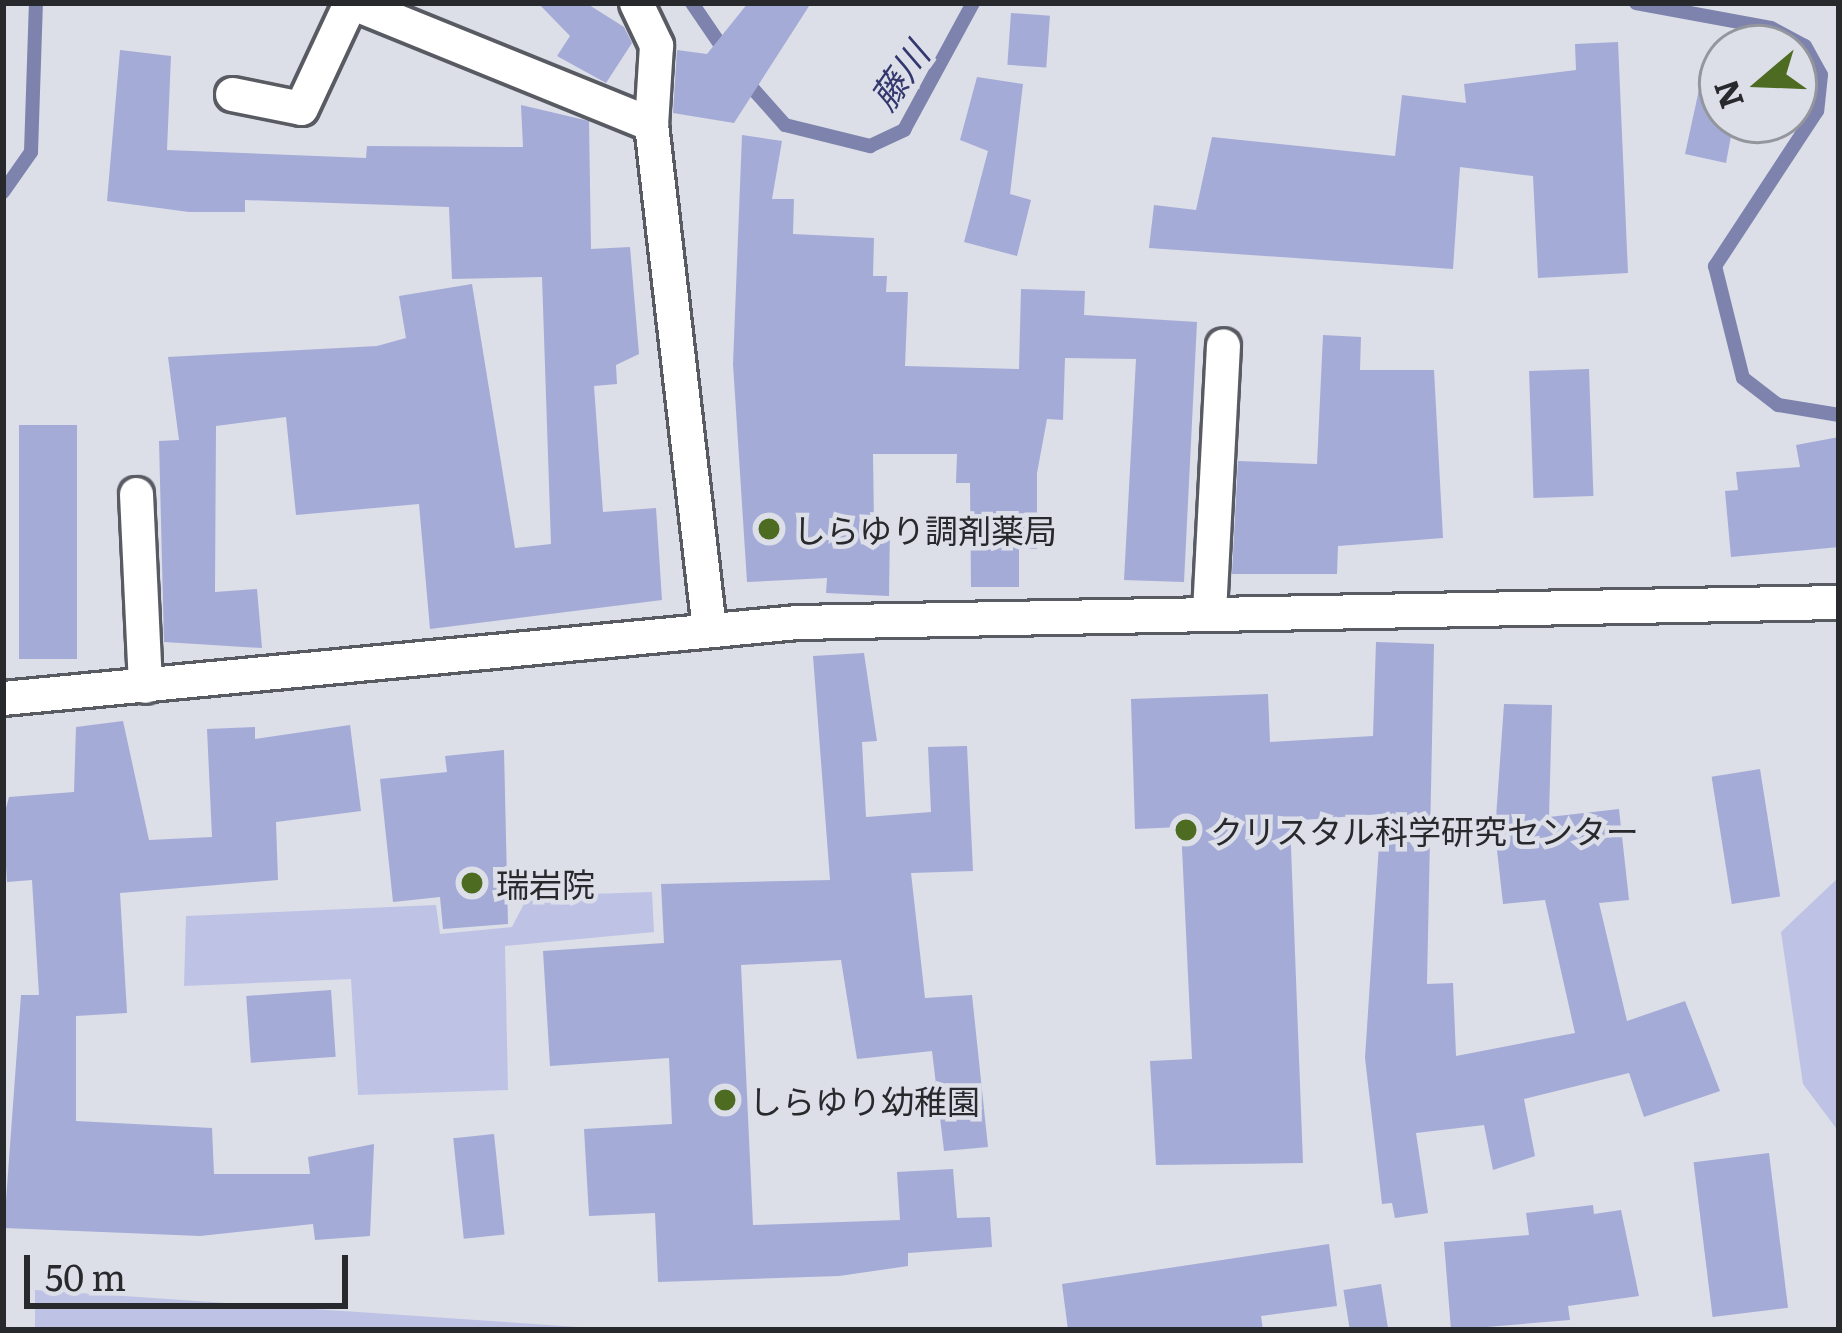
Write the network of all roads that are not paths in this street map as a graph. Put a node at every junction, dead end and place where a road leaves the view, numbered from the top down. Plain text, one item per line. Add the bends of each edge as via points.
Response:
1 (351, 3) edge
2 (635, 3) edge
3 (232, 94) dead end
4 (651, 124) junction
5 (1223, 345) dead end
6 (136, 494) dead end
7 (1839, 602) edge
8 (1209, 612) junction
9 (709, 629) junction
10 (145, 686) junction
11 (3, 698) edge

1 - 3 street via 301,108
1 - 4 street
2 - 4 street via 656,45
4 - 9 street
5 - 8 street
6 - 10 street
7 - 8 street
8 - 9 street
9 - 10 street
10 - 11 street

